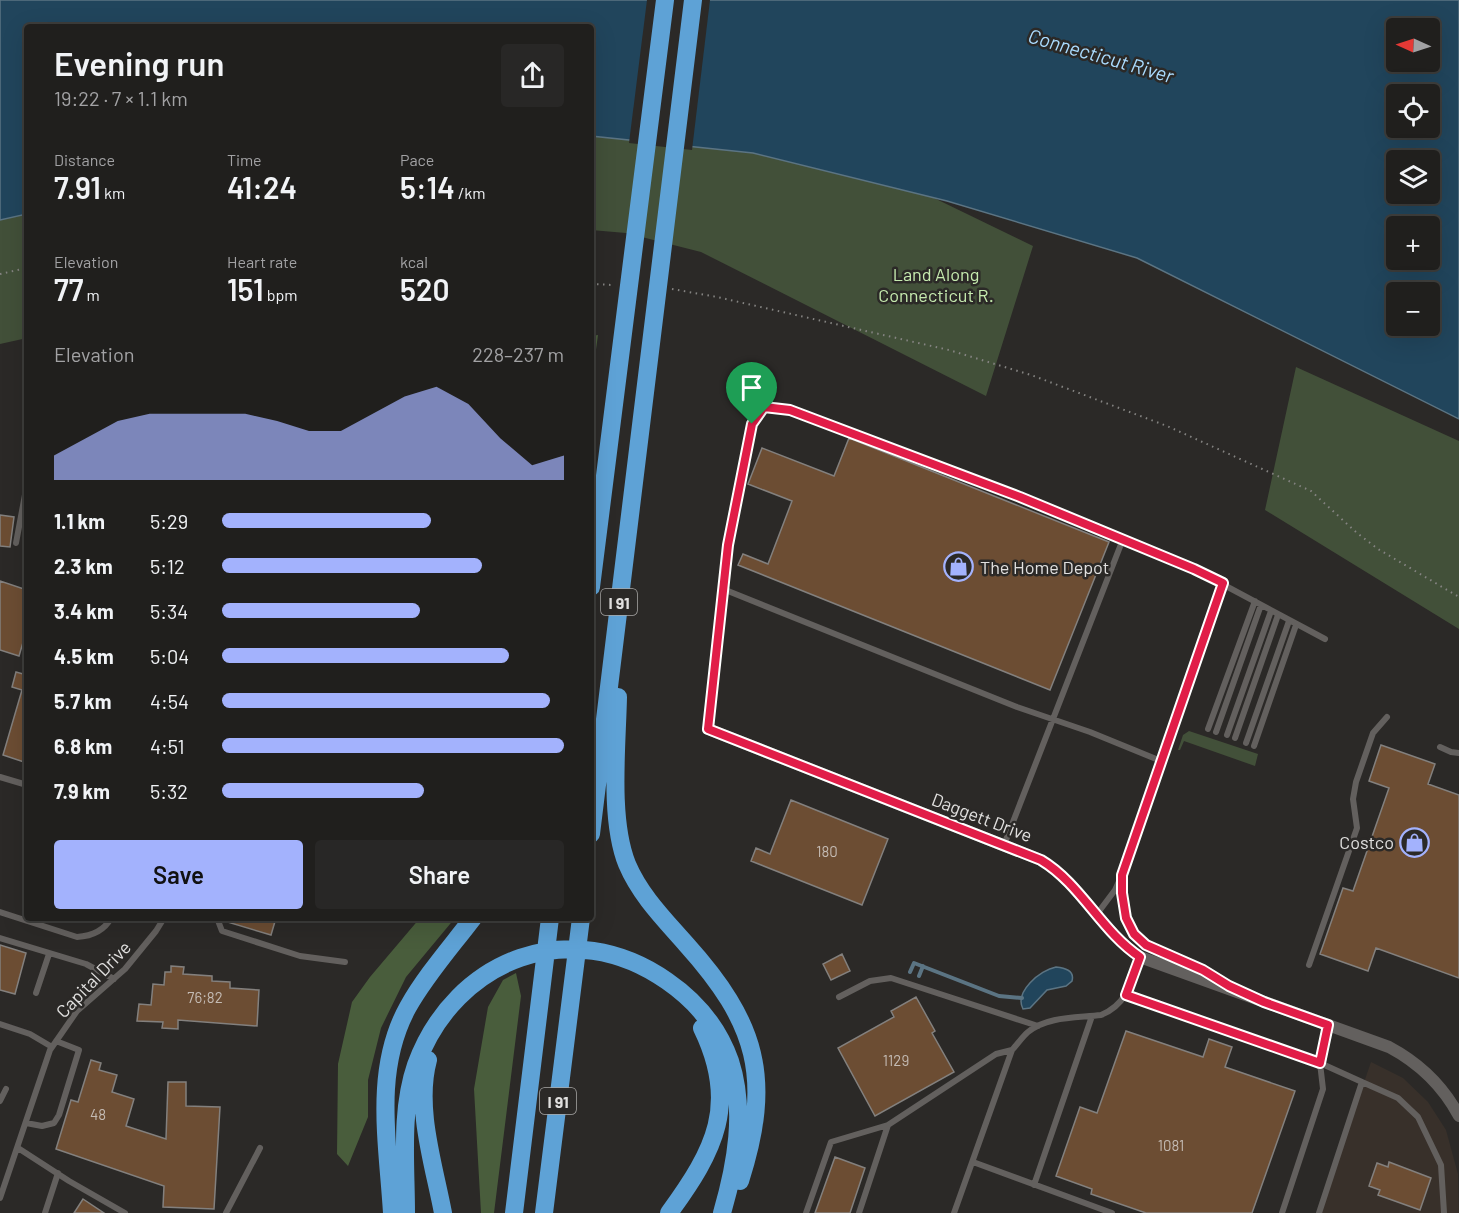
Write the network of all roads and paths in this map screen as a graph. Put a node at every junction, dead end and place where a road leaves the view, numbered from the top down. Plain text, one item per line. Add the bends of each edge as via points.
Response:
1 (665, 0) edge
2 (693, 0) edge
3 (24, 269) edge
4 (0, 274) edge
5 (594, 284) edge
6 (619, 285) dead end
7 (663, 288) dead end
8 (24, 500) edge
9 (1122, 539) junction
10 (16, 543) dead end
11 (594, 564) edge
12 (1223, 583) junction
13 (723, 589) junction
14 (1459, 597) edge
15 (619, 603) junction
16 (1258, 603) junction
17 (1274, 613) junction
18 (1289, 621) junction
19 (1296, 625) junction
20 (1325, 639) dead end
21 (1387, 717) dead end
22 (1054, 719) junction
23 (708, 729) joint
24 (1208, 729) dead end
25 (1216, 732) dead end
26 (1227, 735) dead end
27 (1235, 738) dead end
28 (1246, 742) dead end
29 (1254, 746) dead end
30 (1440, 747) dead end
31 (1459, 753) edge
32 (1161, 761) junction
33 (0, 777) edge
34 (24, 784) edge
35 (594, 809) edge
36 (1004, 845) junction
37 (1122, 875) junction
38 (0, 912) edge
39 (1096, 915) junction
40 (24, 920) edge
41 (28, 921) edge
42 (108, 921) edge
43 (162, 921) edge
44 (218, 921) edge
45 (471, 921) edge
46 (550, 921) edge
47 (580, 921) edge
48 (0, 938) edge
49 (49, 954) junction
50 (1140, 957) junction
51 (345, 962) dead end
52 (1309, 965) dead end
53 (651, 971) junction
54 (482, 978) junction
55 (114, 979) junction
56 (36, 993) dead end
57 (1126, 995) junction
58 (840, 997) dead end
59 (1264, 1002) junction
60 (1092, 1016) junction
61 (0, 1024) edge
62 (1328, 1025) junction
63 (1038, 1026) junction
64 (54, 1044) junction
65 (1012, 1050) junction
66 (1320, 1063) junction
67 (1362, 1082) junction
68 (6, 1089) dead end
69 (0, 1101) edge
70 (1459, 1116) edge
71 (26, 1123) junction
72 (888, 1125) junction
73 (18, 1148) junction
74 (260, 1148) dead end
75 (973, 1161) junction
76 (58, 1173) junction
77 (2, 1183) edge
78 (1034, 1185) junction
79 (0, 1198) edge
80 (45, 1213) edge
81 (125, 1213) edge
82 (226, 1213) edge
83 (392, 1213) edge
84 (406, 1213) edge
85 (443, 1213) edge
86 (514, 1213) edge
87 (544, 1213) edge
88 (669, 1213) edge
89 (722, 1213) edge
90 (727, 1213) edge
91 (806, 1213) edge
92 (859, 1213) edge
93 (954, 1213) edge
94 (1112, 1213) edge
95 (1282, 1213) edge
96 (1319, 1213) edge
97 (1444, 1213) edge

1 - 11 highway, I 91
2 - 15 highway, I 91
3 - 4 path
5 - 6 path
7 - 14 path via 706,294 949,350 1127,411 1311,491 1378,549
8 - 10 lane
9 - 12 lane
9 - 13 lane via 790,410 764,407 752,424
9 - 22 lane
12 - 16 lane
12 - 32 lane
13 - 22 lane via 1017,708
13 - 23 lane
15 - 35 highway, I 91
15 - 90 highway via 617,806 622,850 644,895 725,990 742,1022 753,1056 754,1128
16 - 17 lane
16 - 24 lane
16 - 25 lane
17 - 18 lane
17 - 26 lane
17 - 27 lane
18 - 19 lane
18 - 28 lane
19 - 20 lane
19 - 29 lane
21 - 52 lane via 1373,733 1356,782 1353,799 1357,828
22 - 32 lane
22 - 36 lane
23 - 36 street, Daggett Drive
30 - 31 lane
32 - 37 lane
33 - 34 lane
36 - 39 street, Daggett Drive via 1054,868
37 - 39 lane
37 - 59 lane via 1126,918 1134,934 1146,945
38 - 40 lane
39 - 50 street, Daggett Drive
41 - 42 lane via 78,937 101,930
43 - 55 lane, Capital Drive
44 - 51 lane via 222,931 300,956
45 - 83 highway via 408,1006 391,1052 386,1100
46 - 86 highway, I 91
47 - 87 highway, I 91
48 - 49 lane
49 - 55 lane via 86,964
49 - 56 lane
50 - 57 lane
50 - 59 street, Daggett Drive
53 - 54 highway via 611,954 561,948 516,959
53 - 88 highway via 679,996 700,1024 713,1054 719,1088 710,1150
53 - 89 highway via 700,1010 715,1029 730,1061 738,1126
54 - 84 highway via 439,1022 413,1076 406,1121
54 - 85 highway via 446,1017 427,1065 425,1118
55 - 64 lane, Capital Drive via 77,1011
57 - 60 lane via 1109,1012
57 - 66 lane
58 - 63 lane via 870,981 891,978
59 - 62 street, Daggett Drive
60 - 63 lane
60 - 78 lane
61 - 64 lane
62 - 66 lane
62 - 70 street, Daggett Drive via 1380,1043 1406,1057 1433,1080
63 - 65 lane
64 - 71 lane, Capital Drive
64 - 71 lane via 79,1050 59,1115 54,1123 42,1126
65 - 72 lane via 996,1054
65 - 75 lane
66 - 67 lane
66 - 95 lane via 1323,1089
67 - 96 lane
67 - 97 lane via 1398,1098 1418,1117 1441,1165
68 - 69 lane
71 - 73 lane, Capital Drive
72 - 91 lane via 831,1142
72 - 92 lane
73 - 76 lane
73 - 77 lane, Capital Drive
74 - 82 lane
75 - 78 lane
75 - 93 lane
76 - 80 lane
76 - 81 lane
77 - 79 lane, Capital Drive
78 - 94 lane

